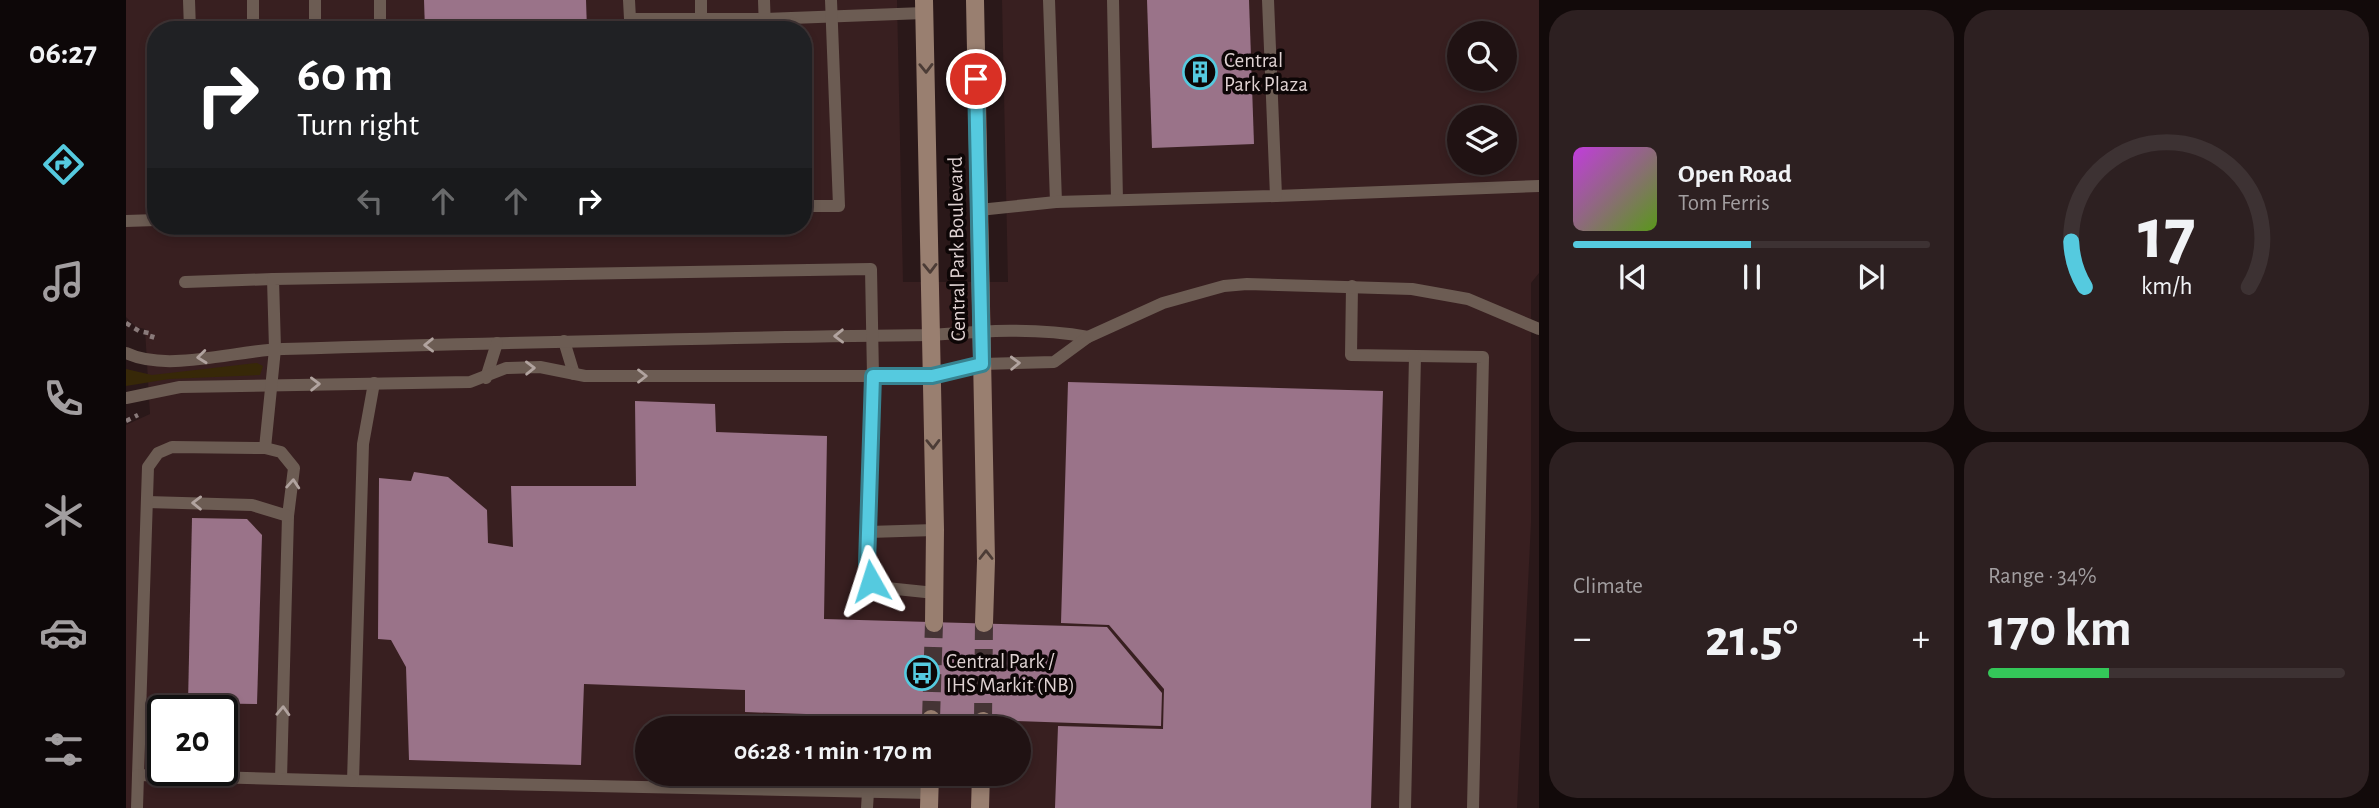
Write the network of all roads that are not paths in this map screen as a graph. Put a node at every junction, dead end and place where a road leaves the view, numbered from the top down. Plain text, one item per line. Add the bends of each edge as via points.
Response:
1 (189, 0) edge
2 (253, 0) edge
3 (315, 0) edge
4 (380, 0) edge
5 (629, 0) edge
6 (701, 0) edge
7 (764, 0) edge
8 (831, 0) edge
9 (975, 0) edge
10 (1049, 0) edge
11 (1113, 0) edge
12 (1268, 0) edge
13 (924, 6) edge
14 (832, 17) junction
15 (190, 21) edge
16 (253, 21) edge
17 (315, 21) edge
18 (380, 21) edge
19 (630, 21) edge
20 (701, 21) edge
21 (765, 21) edge
22 (794, 21) edge
23 (1539, 186) edge
24 (1276, 196) junction
25 (1117, 200) junction
26 (1056, 202) junction
27 (812, 206) edge
28 (979, 209) junction
29 (147, 220) edge
30 (126, 221) edge
31 (273, 279) junction
32 (185, 282) dead end
33 (1352, 286) junction
34 (1539, 329) edge
35 (982, 331) junction
36 (872, 335) junction
37 (932, 335) junction
38 (1088, 337) junction
39 (564, 341) junction
40 (497, 343) junction
41 (275, 349) junction
42 (126, 353) edge
43 (1415, 356) junction
44 (982, 364) junction
45 (574, 374) junction
46 (873, 376) junction
47 (932, 376) junction
48 (486, 378) junction
49 (374, 383) junction
50 (273, 384) junction
51 (126, 398) edge
52 (265, 447) junction
53 (146, 502) junction
54 (288, 516) junction
55 (935, 530) junction
56 (868, 532) junction
57 (935, 593) junction
58 (934, 623) tunnel mouth
59 (984, 623) tunnel mouth
60 (138, 775) junction
61 (281, 779) junction
62 (353, 781) junction
63 (981, 786) edge
64 (868, 792) junction
65 (929, 801) edge
66 (137, 808) edge
67 (867, 808) edge
68 (980, 808) edge
69 (1405, 808) edge
70 (1473, 808) edge

1 - 15 lane
2 - 16 lane
3 - 17 lane
4 - 18 lane
5 - 19 lane
6 - 20 lane
7 - 21 lane
8 - 14 lane
9 - 28 street, Central Park Boulevard
10 - 26 lane
11 - 25 lane
12 - 24 lane
13 - 14 lane
13 -> 37 street, Central Park Boulevard
14 - 22 lane
14 - 27 lane via 839,205
23 - 24 lane
24 - 25 lane
25 - 26 lane
26 - 28 lane
28 - 35 street, Central Park Boulevard
29 - 30 lane
31 - 32 lane
31 - 36 lane via 871,269
31 - 41 lane
33 - 34 lane via 1412,289 1468,299
33 - 38 lane via 1224,286 1163,303
33 - 43 lane via 1351,355
35 - 37 lane
35 - 38 lane via 1056,331
35 - 44 street, Central Park Boulevard
36 - 37 lane
36 -> 39 lane
36 - 46 lane
37 - 47 street, Central Park Boulevard
44 -> 38 lane via 1054,362
39 - 40 lane
39 - 45 lane
40 -> 41 lane
40 - 48 lane
41 -> 42 lane via 163,361 145,361
41 - 50 lane
43 - 69 lane
43 - 70 lane via 1483,357
44 - 47 lane
59 -> 44 street, Central Park Boulevard
45 -> 46 lane
48 -> 45 lane via 506,368 540,367
46 - 47 lane
46 - 56 lane
47 -> 55 street, Central Park Boulevard
48 - 49 lane via 470,383
50 -> 49 lane
49 - 62 lane via 363,444
50 - 51 lane via 180,387
50 - 52 lane
52 - 53 lane via 172,447 158,453 148,467
54 -> 52 lane via 294,468 281,452
54 -> 53 lane via 252,505
53 - 60 lane
61 -> 54 lane
55 - 56 lane
55 - 57 street, Central Park Boulevard
56 - 57 lane via 867,564 877,587
57 - 58 street, Central Park Boulevard
60 - 61 lane
60 - 66 lane
61 - 62 lane
62 - 64 lane
63 - 68 street
64 - 65 lane
64 - 67 lane

